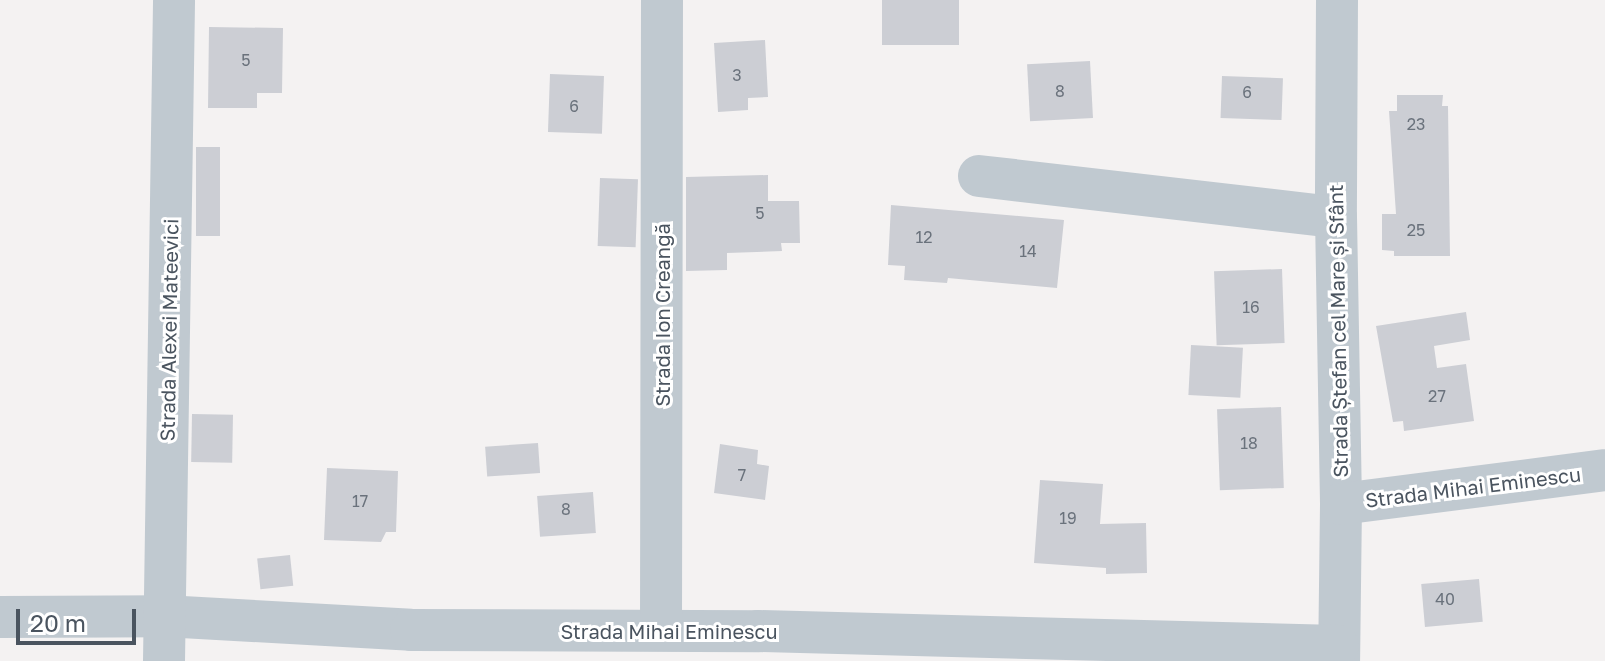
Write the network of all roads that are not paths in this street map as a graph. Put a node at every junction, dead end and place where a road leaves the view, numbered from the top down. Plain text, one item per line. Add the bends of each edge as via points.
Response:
1 (174, 0) edge
2 (662, 0) edge
3 (1337, 0) edge
4 (979, 176) dead end
5 (1336, 217) junction
6 (1605, 470) edge
7 (1341, 504) junction
8 (164, 616) junction
9 (0, 617) edge
10 (661, 630) junction
11 (757, 646) edge
12 (1338, 653) edge
13 (164, 661) edge

1 - 8 street, Strada Alexei Mateevici
2 - 10 street, Strada Ion Creangă
3 - 5 street, Strada Ștefan cel Mare și Sfânt
4 - 5 street
5 - 7 street, Strada Ștefan cel Mare și Sfânt
6 - 7 street, Strada Mihai Eminescu
7 - 12 street, Strada Ștefan cel Mare și Sfânt
8 - 9 street, Strada Mihai Eminescu
8 - 10 street, Strada Mihai Eminescu via 411,630
8 - 13 street, Strada Alexei Mateevici
10 - 11 street, Strada Mihai Eminescu
11 - 12 street, Strada Mihai Eminescu

